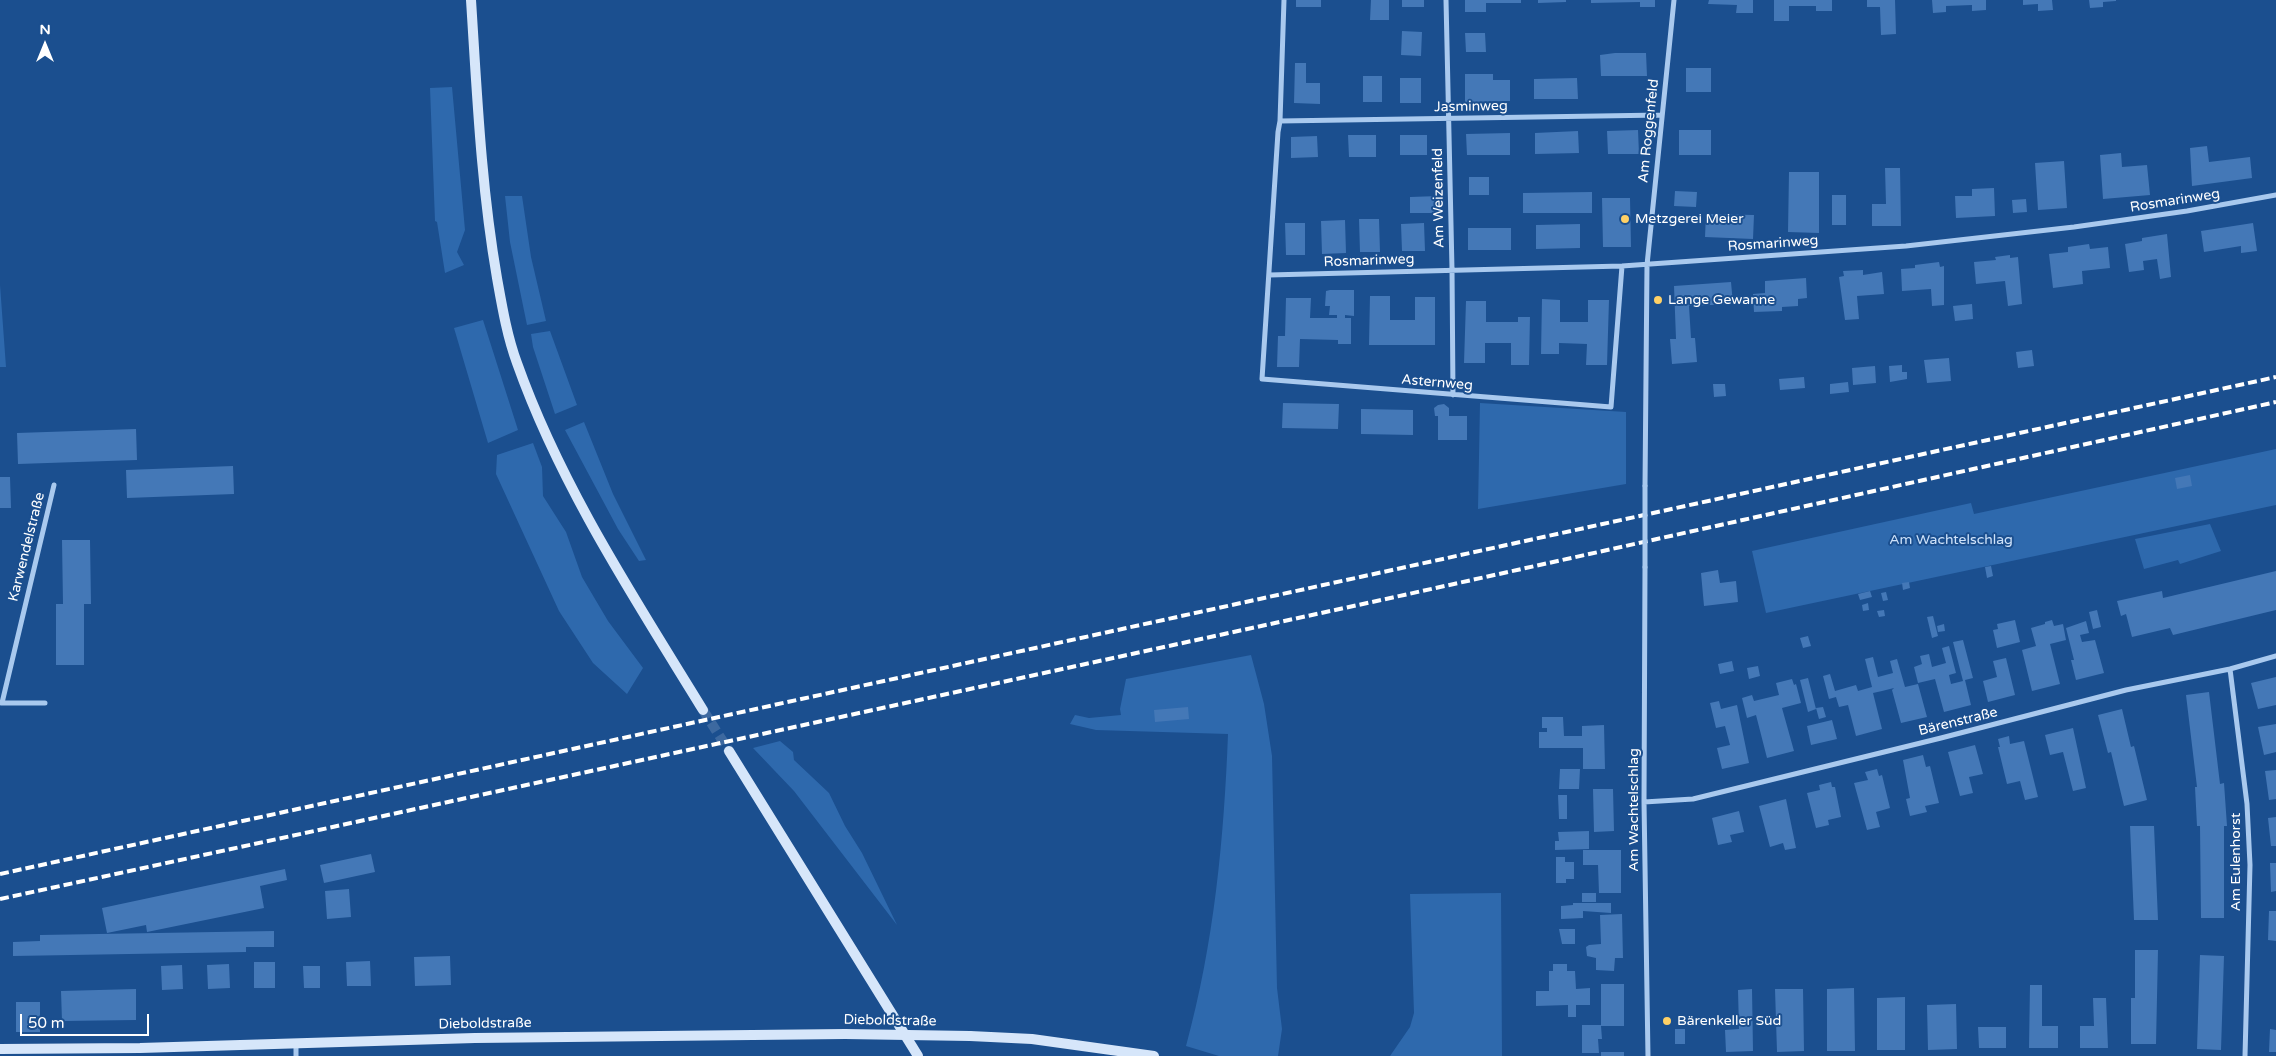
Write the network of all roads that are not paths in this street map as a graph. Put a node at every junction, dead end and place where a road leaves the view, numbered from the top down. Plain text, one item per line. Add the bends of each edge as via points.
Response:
1 (471, 0) edge
2 (1284, 0) edge
3 (1446, 0) edge
4 (1674, 0) edge
5 (1662, 115) junction
6 (1448, 118) junction
7 (1280, 121) junction
8 (2276, 195) edge
9 (1647, 265) junction
10 (1622, 266) junction
11 (1452, 269) junction
12 (1269, 275) junction
13 (1453, 395) junction
14 (54, 485) dead end
15 (2276, 656) edge
16 (2230, 669) junction
17 (1, 703) edge
18 (45, 703) dead end
19 (703, 710) tunnel mouth
20 (729, 751) tunnel mouth
21 (1644, 802) junction
22 (296, 1044) junction
23 (0, 1049) edge
24 (64, 1052) edge
25 (296, 1056) edge
26 (918, 1056) edge
27 (1154, 1056) edge
28 (1648, 1056) edge
29 (2245, 1056) edge

1 - 19 street via 492,249 516,362 557,460 617,569
2 - 7 street
3 - 6 street, Am Weizenfeld
4 - 5 street, Am Roggenfeld
5 - 6 street, Jasminweg
5 - 9 street, Am Roggenfeld
6 - 7 street, Jasminweg
6 - 11 street, Am Weizenfeld
7 - 12 street
8 - 9 street, Rosmarinweg via 2022,234 1898,247
9 - 10 street, Rosmarinweg
9 - 21 street, Am Wachtelschlag, bridge
10 - 11 street, Rosmarinweg
10 - 13 street, Asternweg via 1611,407
11 - 12 street, Rosmarinweg
11 - 13 street, Am Weizenfeld
12 - 13 street, Asternweg via 1262,379
14 - 17 street, Karwendelstraße
15 - 16 street, Bärenstraße
16 - 21 street, Bärenstraße via 2126,690 1693,799
16 - 29 street, Am Eulenhorst via 2247,804 2250,865
17 - 18 street
20 - 26 street
21 - 28 street, Am Wachtelschlag
22 - 24 street, Dieboldstraße
22 - 25 street
22 - 27 street, Dieboldstraße, bridge via 484,1038 845,1034 1032,1039
23 - 24 street, Dieboldstraße

